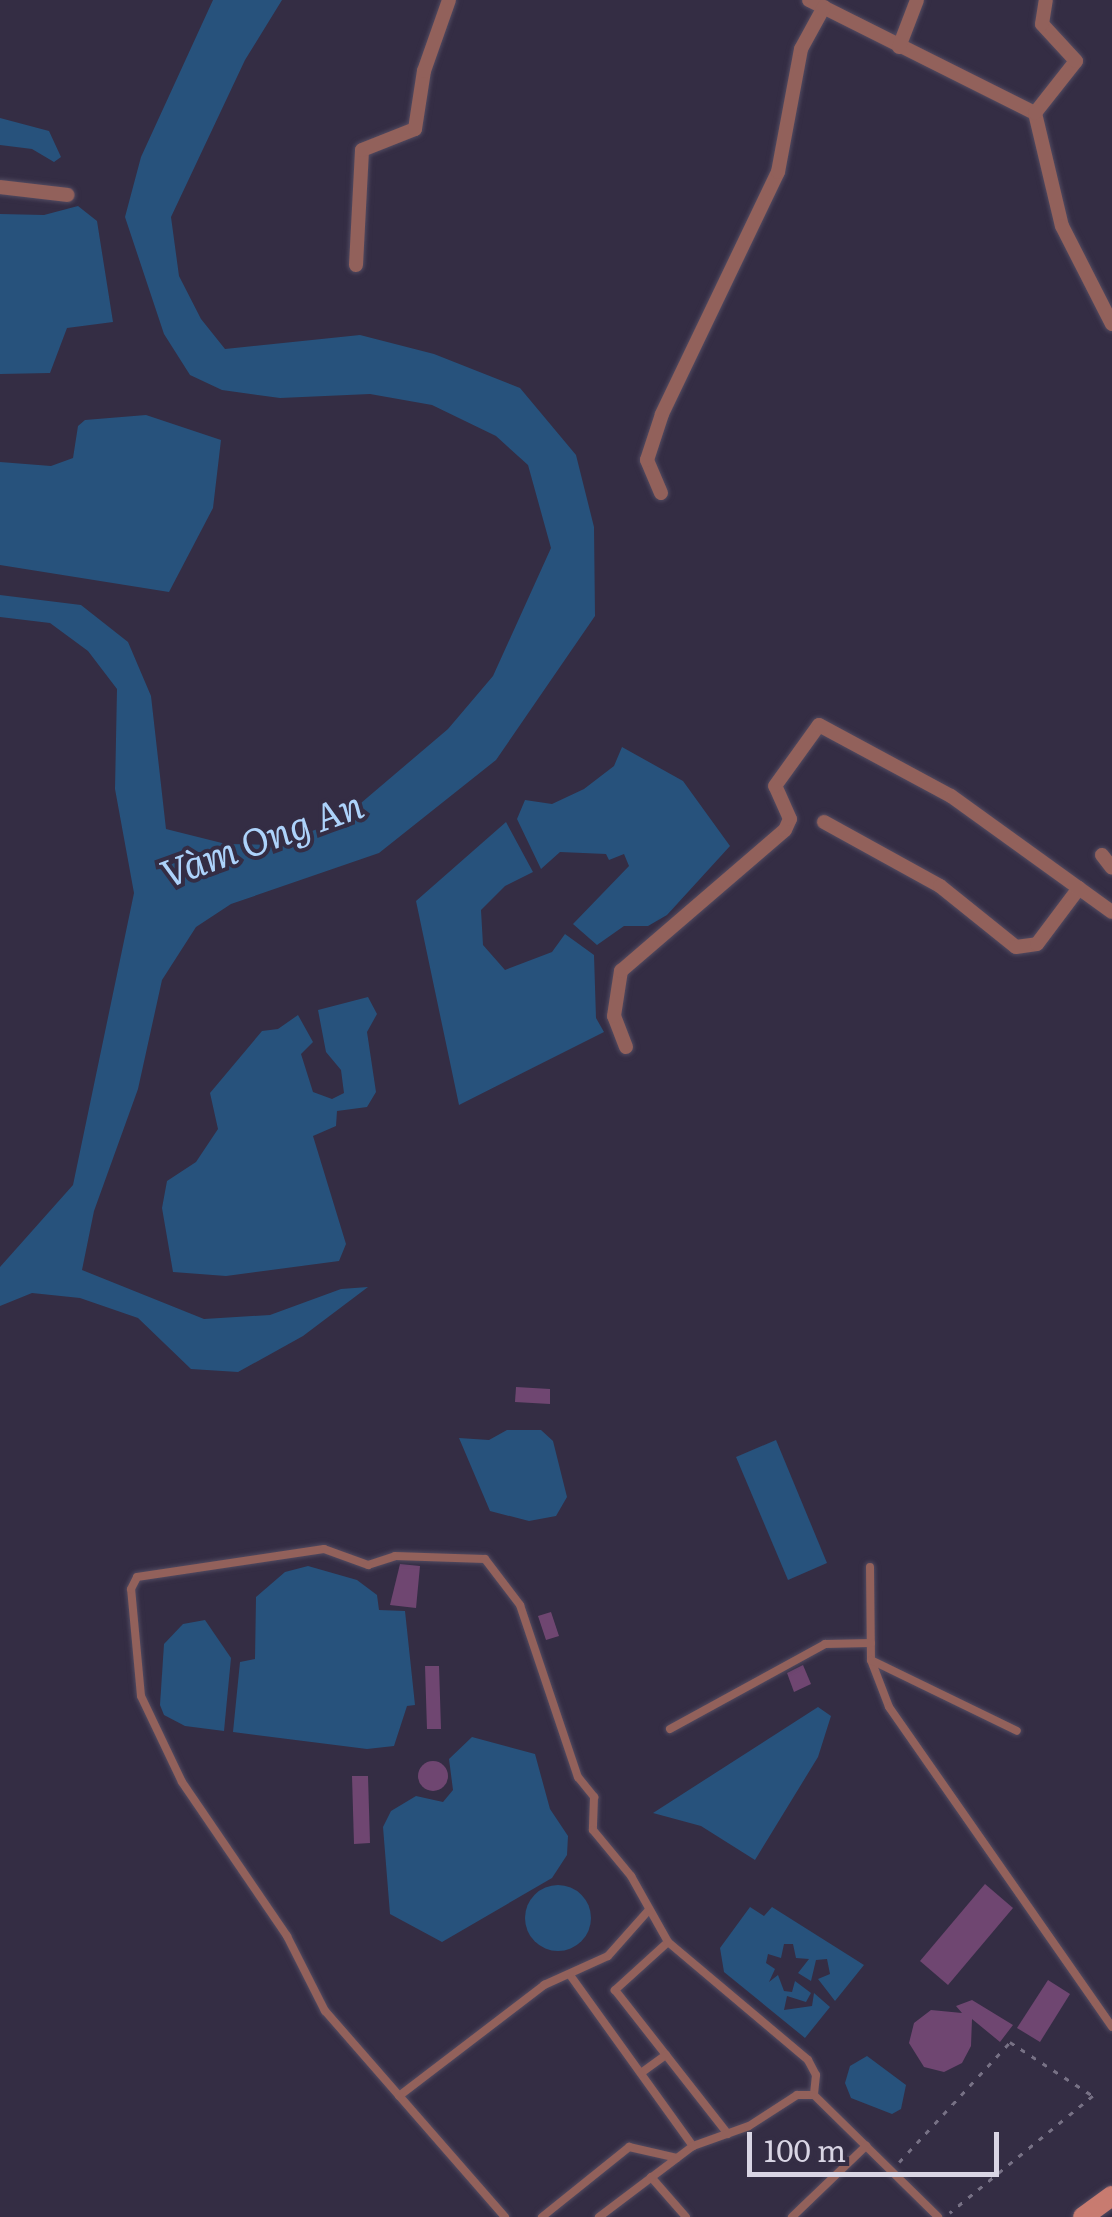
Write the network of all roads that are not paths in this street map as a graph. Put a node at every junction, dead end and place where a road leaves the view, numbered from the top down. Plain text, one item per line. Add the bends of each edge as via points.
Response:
1 (450, 0) edge
2 (809, 0) edge
3 (918, 0) edge
4 (1046, 0) edge
5 (824, 8) junction
6 (900, 46) junction
7 (1034, 113) junction
8 (0, 187) edge
9 (68, 195) dead end
10 (356, 265) dead end
11 (1112, 324) edge
12 (661, 493) dead end
13 (824, 822) dead end
14 (1079, 888) junction
15 (1112, 912) edge
16 (626, 1048) dead end
17 (870, 1566) dead end
18 (871, 1643) junction
19 (871, 1660) junction
20 (670, 1729) dead end
21 (1017, 1730) dead end
22 (648, 1911) junction
23 (668, 1942) junction
24 (570, 1974) junction
25 (1112, 2027) edge
26 (666, 2056) junction
27 (641, 2073) junction
28 (814, 2094) junction
29 (399, 2096) junction
30 (728, 2134) junction
31 (693, 2146) junction
32 (866, 2146) junction
33 (676, 2158) junction
34 (652, 2177) junction
35 (1112, 2196) edge
36 (505, 2217) edge
37 (542, 2217) edge
38 (599, 2217) edge
39 (686, 2217) edge
40 (792, 2217) edge
41 (941, 2217) edge
42 (1083, 2217) edge

1 - 10 street via 424,71 416,128 370,146 359,160
2 - 5 street
3 - 6 street
4 - 7 street via 1042,24 1076,61
5 - 6 street
5 - 12 street via 801,49 778,172 662,414 647,460
6 - 7 street
7 - 11 street via 1062,226
8 - 9 street
13 - 14 street via 940,886 1016,947 1037,944
14 - 15 street
14 - 16 street via 951,796 819,726 775,786 790,820 785,830 621,971 614,1016
17 - 18 lane
18 - 19 lane
18 - 20 lane via 825,1644
19 - 21 lane
19 - 25 lane via 889,1707
22 - 23 lane
22 - 24 lane via 608,1956
22 - 29 lane via 631,1876 592,1830 594,1797 578,1778 520,1604 485,1559 395,1556 368,1565 324,1549 135,1578 141,1696 182,1782 287,1936 326,2011
23 - 26 lane via 614,1985
23 - 28 lane via 808,2060 816,2075
24 - 27 lane
24 - 29 lane via 544,1985
26 - 27 lane
26 - 30 lane
27 - 31 lane
28 - 30 lane via 797,2094
28 - 32 lane
29 - 36 lane
30 - 31 lane
31 - 33 lane
32 - 40 lane
32 - 41 lane
33 - 34 lane
33 - 37 lane via 629,2147
34 - 38 lane
34 - 39 lane
35 - 42 main road

